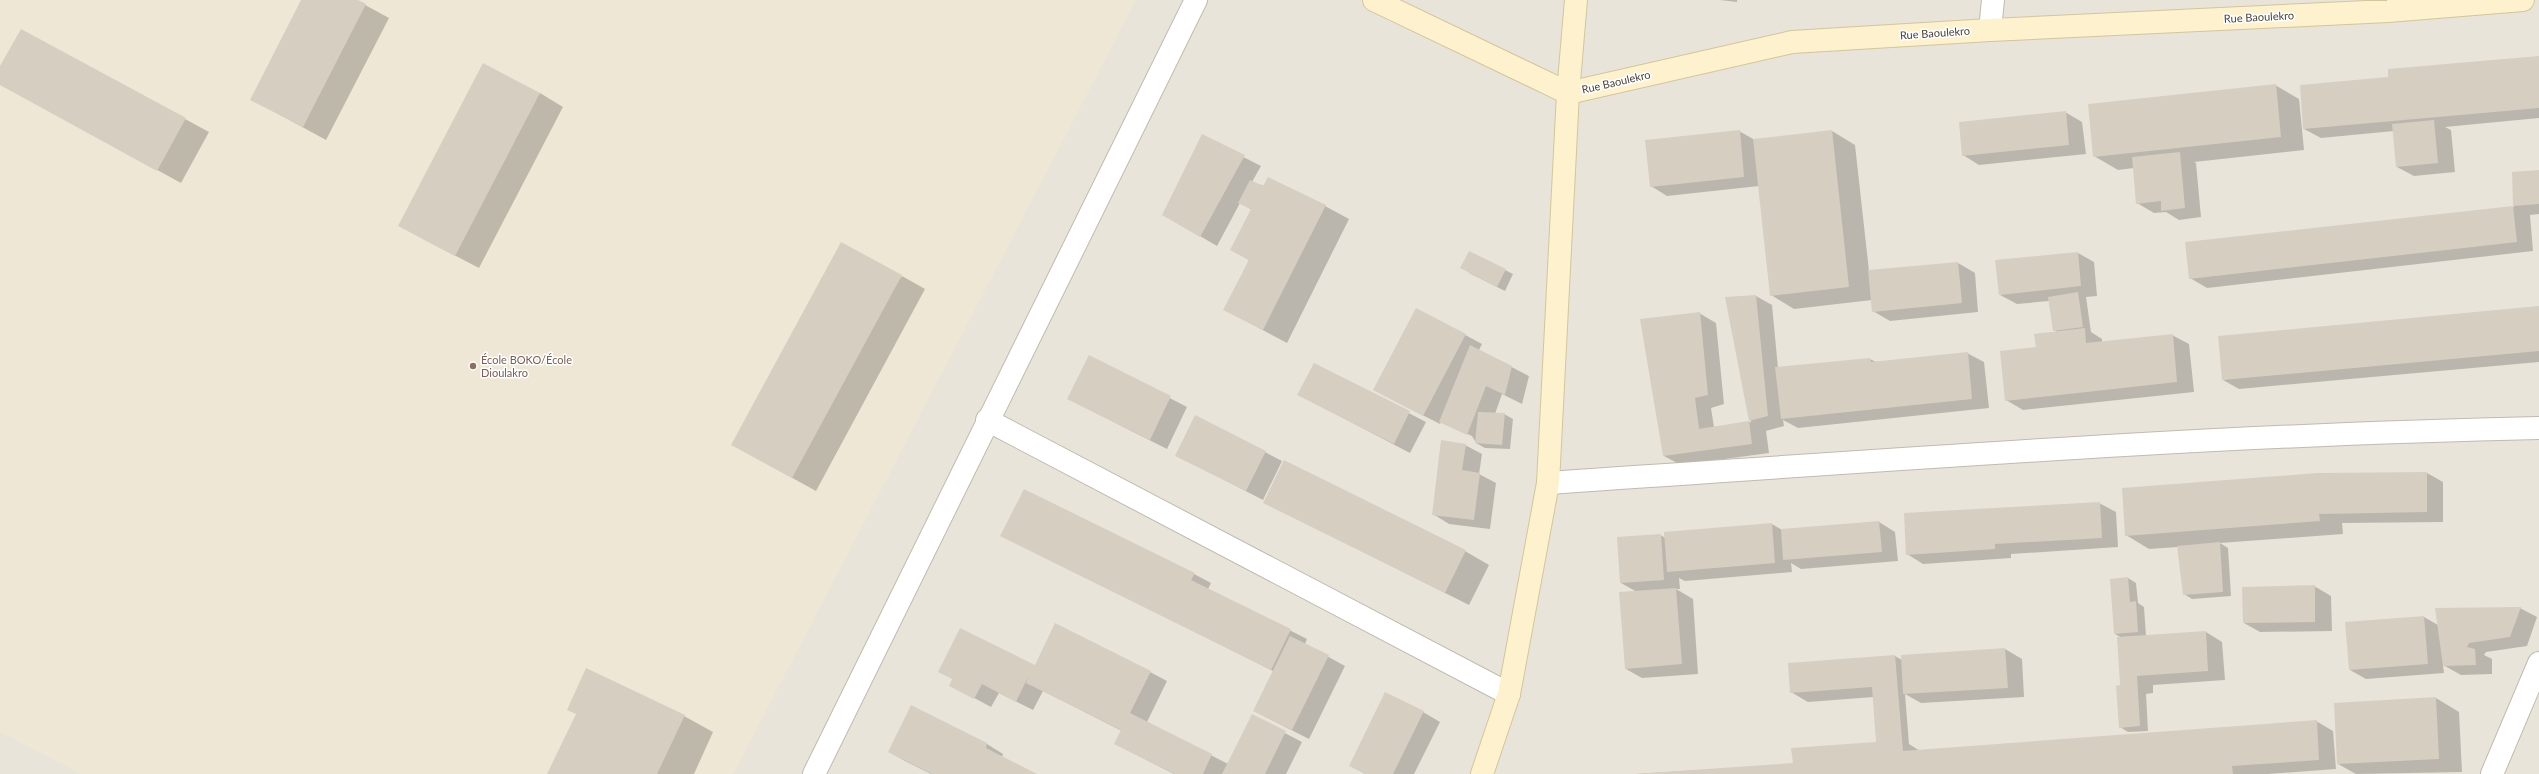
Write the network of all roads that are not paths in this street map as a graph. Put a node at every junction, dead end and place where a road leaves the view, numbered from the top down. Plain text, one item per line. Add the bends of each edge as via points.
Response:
1 (1196, 0) edge
2 (1374, 0) edge
3 (1576, 0) edge
4 (1993, 0) edge
5 (2523, 0) edge
6 (1990, 30) junction
7 (1568, 93) junction
8 (987, 420) junction
9 (2539, 428) edge
10 (1548, 483) junction
11 (2539, 663) edge
12 (1509, 694) junction
13 (814, 774) edge
14 (1482, 774) edge
15 (2492, 774) edge

1 - 8 street
2 - 7 street, Rue Baoulekro
3 - 7 street
4 - 6 street
5 - 6 street, Rue Baoulekro via 2388,11
6 - 7 street, Rue Baoulekro via 1792,42
7 - 10 street
8 - 12 street
8 - 13 street
9 - 10 street via 2396,431 2127,445
10 - 12 street
11 - 15 street
12 - 14 street

